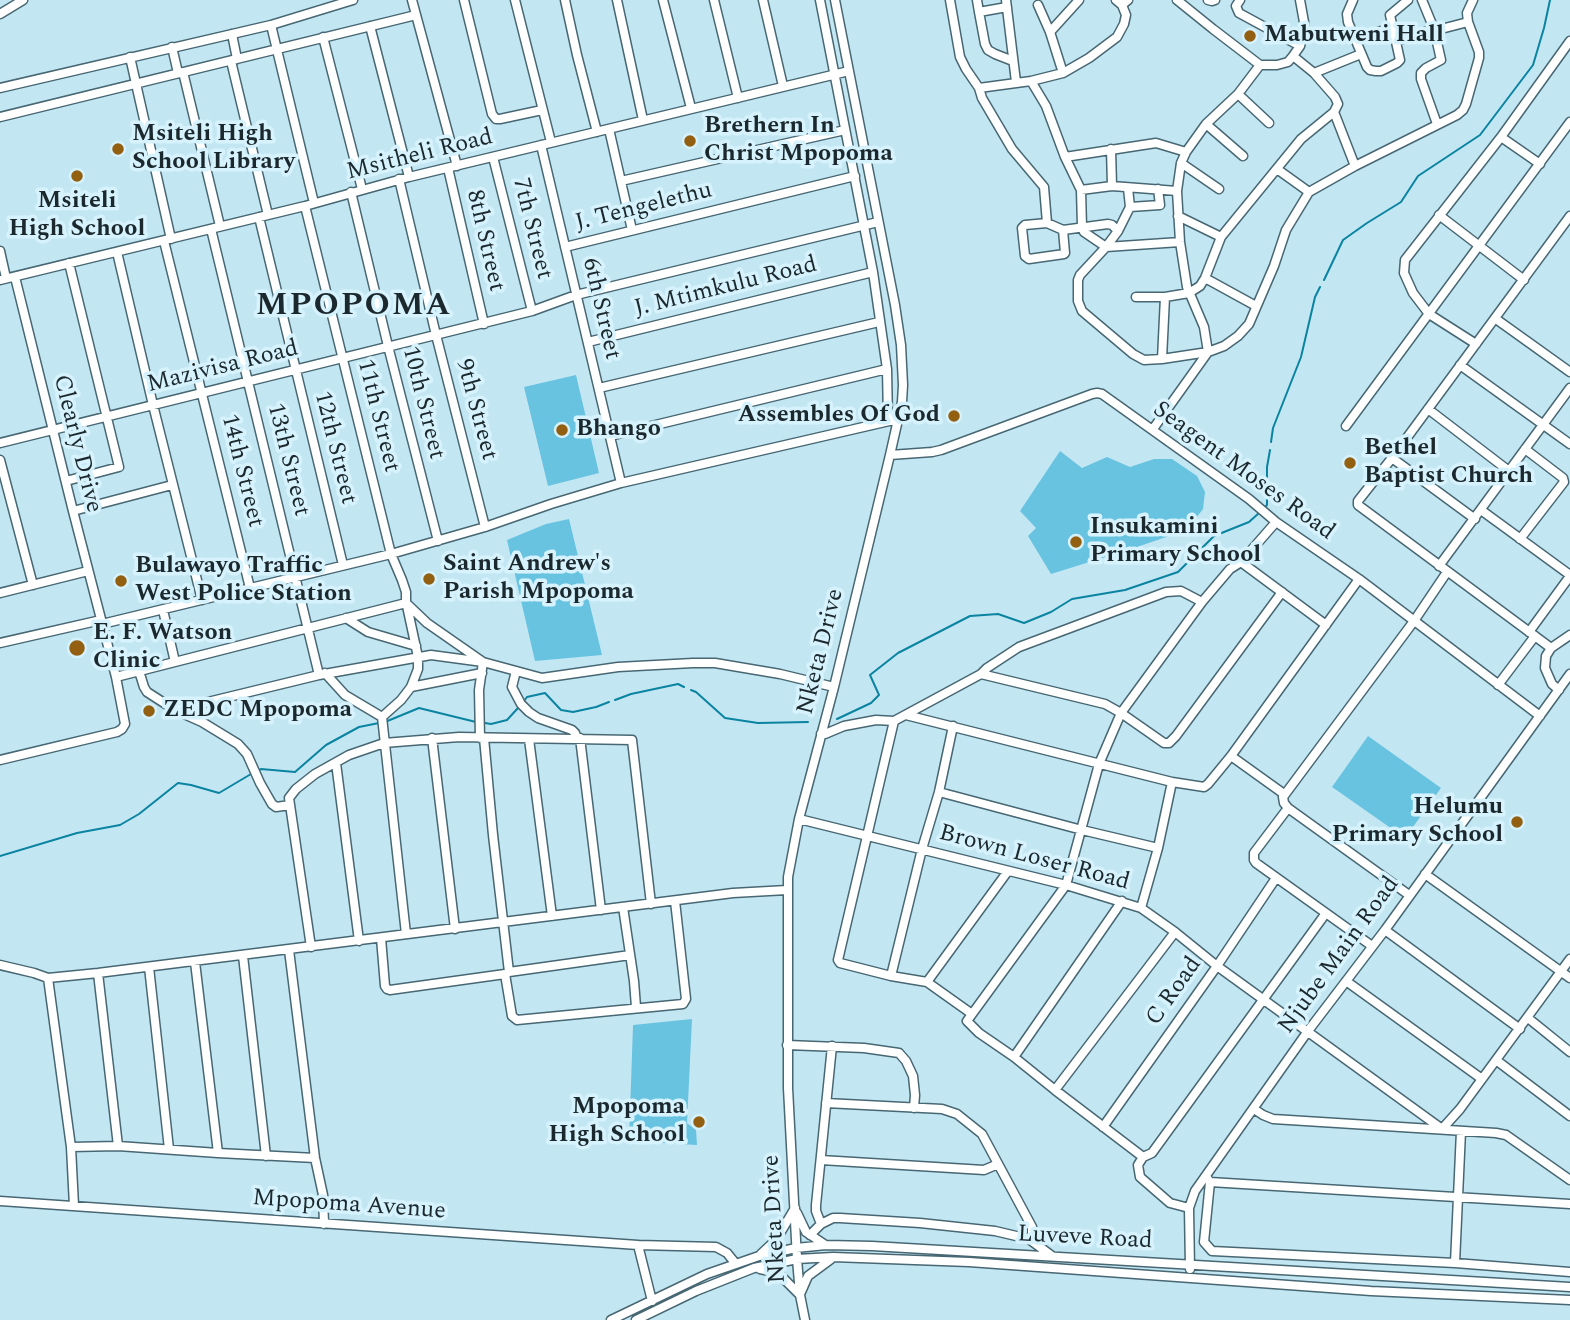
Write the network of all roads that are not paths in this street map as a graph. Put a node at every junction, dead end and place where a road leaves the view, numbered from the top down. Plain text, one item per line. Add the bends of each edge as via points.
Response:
1 (23, 0) edge
2 (353, 0) edge
3 (412, 0) edge
4 (464, 0) edge
5 (515, 0) edge
6 (565, 0) edge
7 (617, 0) edge
8 (663, 0) edge
9 (714, 0) edge
10 (764, 0) edge
11 (820, 0) edge
12 (835, 0) edge
13 (950, 0) edge
14 (977, 0) edge
15 (1079, 0) edge
16 (1177, 0) edge
17 (1208, 0) edge
18 (1215, 0) edge
19 (1240, 0) edge
20 (1300, 0) edge
21 (1353, 0) edge
22 (1408, 0) edge
23 (1422, 0) edge
24 (1473, 0) edge
25 (341, 2) edge
26 (1122, 2) edge
27 (1006, 4) edge
28 (1038, 5) dead end
29 (979, 12) junction
30 (0, 14) edge
31 (416, 15) junction
32 (1468, 22) junction
33 (271, 25) junction
34 (370, 26) junction
35 (1393, 27) junction
36 (1434, 29) junction
37 (1050, 32) junction
38 (232, 34) junction
39 (323, 37) junction
40 (1355, 40) junction
41 (1397, 41) junction
42 (1570, 41) edge
43 (1300, 46) junction
44 (172, 47) junction
45 (277, 49) junction
46 (1362, 54) junction
47 (1293, 56) junction
48 (130, 57) junction
49 (234, 60) junction
50 (1013, 61) junction
51 (1260, 65) junction
52 (849, 71) junction
53 (181, 73) junction
54 (1063, 73) junction
55 (834, 74) junction
56 (1314, 74) junction
57 (1031, 81) junction
58 (1016, 82) junction
59 (136, 84) junction
60 (783, 86) junction
61 (0, 88) edge
62 (979, 88) junction
63 (1238, 94) junction
64 (738, 98) junction
65 (691, 108) junction
66 (542, 110) junction
67 (1334, 112) junction
68 (0, 117) edge
69 (643, 120) junction
70 (1570, 122) edge
71 (1269, 123) dead end
72 (1206, 124) junction
73 (1437, 124) junction
74 (610, 129) junction
75 (845, 130) junction
76 (597, 132) junction
77 (1501, 137) junction
78 (551, 142) junction
79 (541, 145) junction
80 (1111, 149) junction
81 (1186, 152) junction
82 (1243, 156) dead end
83 (493, 157) junction
84 (1065, 157) junction
85 (1181, 163) junction
86 (1540, 164) junction
87 (1355, 166) junction
88 (452, 167) junction
89 (1277, 169) junction
90 (855, 176) junction
91 (409, 177) junction
92 (399, 179) junction
93 (621, 181) junction
94 (1112, 186) junction
95 (1128, 188) junction
96 (362, 189) junction
97 (1158, 189) junction
98 (1219, 189) dead end
99 (1080, 190) junction
100 (1177, 191) junction
101 (351, 192) junction
102 (1309, 192) junction
103 (309, 205) junction
104 (1130, 207) junction
105 (1439, 215) junction
106 (263, 216) junction
107 (1178, 216) junction
108 (1570, 216) edge
109 (878, 222) junction
110 (1047, 223) junction
111 (864, 225) junction
112 (220, 226) junction
113 (1083, 227) junction
114 (211, 229) junction
115 (632, 230) junction
116 (1063, 230) junction
117 (1118, 231) junction
118 (1221, 237) junction
119 (168, 240) junction
120 (1180, 242) junction
121 (1480, 246) junction
122 (565, 247) junction
123 (1106, 247) junction
124 (0, 251) edge
125 (117, 252) junction
126 (69, 263) junction
127 (873, 272) junction
128 (7, 278) edge
129 (1205, 278) junction
130 (1524, 279) junction
131 (1189, 293) junction
132 (576, 295) junction
133 (1136, 297) dead end
134 (1165, 297) junction
135 (1256, 306) junction
136 (532, 312) junction
137 (1429, 314) junction
138 (1496, 319) junction
139 (879, 322) junction
140 (484, 324) junction
141 (436, 335) junction
142 (588, 342) junction
143 (1476, 344) junction
144 (388, 346) junction
145 (1209, 352) junction
146 (342, 358) junction
147 (1162, 359) junction
148 (1461, 365) junction
149 (887, 369) junction
150 (295, 370) junction
151 (1570, 372) edge
152 (248, 382) junction
153 (599, 388) junction
154 (1570, 388) edge
155 (202, 393) junction
156 (153, 405) junction
157 (1428, 409) junction
158 (106, 416) junction
159 (893, 420) junction
160 (1543, 425) junction
161 (1346, 426) dead end
162 (1153, 429) junction
163 (52, 430) junction
164 (610, 436) junction
165 (0, 443) edge
166 (1570, 444) edge
167 (1525, 449) junction
168 (890, 455) junction
169 (1392, 458) junction
170 (0, 460) edge
171 (1509, 471) junction
172 (66, 481) junction
173 (621, 483) junction
174 (172, 485) junction
175 (1481, 510) junction
176 (72, 511) junction
177 (1475, 519) junction
178 (1276, 523) junction
179 (485, 527) junction
180 (1520, 539) junction
181 (438, 541) junction
182 (391, 554) junction
183 (1241, 562) junction
184 (343, 565) junction
185 (1439, 566) junction
186 (88, 571) junction
187 (1447, 572) junction
188 (1570, 575) edge
189 (297, 578) junction
190 (1359, 579) junction
191 (33, 585) junction
192 (250, 589) junction
193 (1282, 592) junction
194 (0, 593) edge
195 (202, 600) junction
196 (1202, 602) junction
197 (406, 603) junction
198 (163, 610) junction
199 (346, 618) junction
200 (1414, 621) junction
201 (101, 622) junction
202 (1326, 625) junction
203 (308, 628) junction
204 (1532, 634) junction
205 (1570, 635) edge
206 (0, 643) edge
207 (416, 646) junction
208 (1550, 648) junction
209 (418, 657) junction
210 (175, 662) junction
211 (483, 662) junction
212 (139, 671) junction
213 (516, 671) junction
214 (482, 673) junction
215 (322, 674) junction
216 (981, 674) junction
217 (1570, 674) edge
218 (116, 677) junction
219 (1498, 684) junction
220 (411, 687) junction
221 (834, 687) junction
222 (1559, 690) junction
223 (175, 710) junction
224 (1121, 713) junction
225 (906, 715) junction
226 (1539, 716) junction
227 (382, 717) junction
228 (894, 721) junction
229 (953, 726) junction
230 (821, 734) junction
231 (432, 738) junction
232 (482, 738) junction
233 (530, 738) junction
234 (578, 738) junction
235 (384, 743) junction
236 (1231, 756) junction
237 (0, 760) edge
238 (336, 764) junction
239 (1098, 764) junction
240 (1172, 782) junction
241 (939, 792) junction
242 (1284, 794) junction
243 (290, 805) junction
244 (1288, 808) junction
245 (799, 819) junction
246 (1082, 830) junction
247 (867, 835) junction
248 (1158, 848) junction
249 (922, 849) junction
250 (1008, 871) junction
251 (1425, 874) junction
252 (1276, 878) junction
253 (1066, 884) junction
254 (787, 890) junction
255 (1409, 895) junction
256 (675, 901) junction
257 (1122, 901) junction
258 (651, 904) junction
259 (623, 907) junction
260 (1141, 908) junction
261 (601, 911) junction
262 (1326, 913) junction
263 (552, 916) junction
264 (504, 923) junction
265 (455, 929) junction
266 (1385, 930) junction
267 (1175, 932) junction
268 (406, 934) junction
269 (381, 938) junction
270 (359, 941) junction
271 (1372, 946) junction
272 (311, 947) junction
273 (289, 950) junction
274 (630, 955) junction
275 (243, 956) junction
276 (1570, 959) edge
277 (195, 962) junction
278 (0, 965) edge
279 (1217, 966) junction
280 (149, 967) junction
281 (1561, 971) junction
282 (98, 973) junction
283 (507, 973) junction
284 (891, 976) junction
285 (48, 978) junction
286 (1570, 978) edge
287 (1346, 981) junction
288 (927, 982) junction
289 (1264, 999) junction
290 (636, 1007) junction
291 (972, 1014) junction
292 (1528, 1018) junction
293 (1520, 1029) junction
294 (1308, 1031) junction
295 (787, 1045) junction
296 (832, 1046) junction
297 (1570, 1052) edge
298 (1014, 1057) junction
299 (1496, 1060) junction
300 (1482, 1079) junction
301 (1055, 1090) junction
302 (826, 1103) junction
303 (914, 1108) junction
304 (1254, 1109) junction
305 (1570, 1116) edge
306 (1103, 1127) junction
307 (1442, 1129) junction
308 (1461, 1131) junction
309 (118, 1146) junction
310 (71, 1147) junction
311 (169, 1149) junction
312 (218, 1153) junction
313 (266, 1156) junction
314 (1143, 1157) junction
315 (315, 1158) junction
316 (821, 1160) junction
317 (998, 1164) junction
318 (1208, 1179) junction
319 (1570, 1180) edge
320 (1459, 1197) junction
321 (0, 1201) edge
322 (1570, 1205) edge
323 (74, 1206) junction
324 (795, 1207) junction
325 (1189, 1208) junction
326 (324, 1224) junction
327 (821, 1224) junction
328 (810, 1235) junction
329 (1029, 1239) junction
330 (638, 1245) junction
331 (826, 1245) junction
332 (796, 1248) junction
333 (759, 1256) junction
334 (1052, 1256) junction
335 (833, 1257) junction
336 (797, 1259) junction
337 (1455, 1263) junction
338 (736, 1264) junction
339 (1190, 1265) junction
340 (754, 1268) junction
341 (1570, 1272) edge
342 (1190, 1277) junction
343 (1570, 1287) edge
344 (800, 1295) junction
345 (1570, 1300) edge
346 (652, 1301) junction
347 (611, 1320) edge
348 (636, 1320) edge
349 (805, 1320) edge

1 - 30 street
2 - 25 street
3 - 31 street, 8th Street
4 - 66 street via 492,114 500,119
5 - 66 street
6 - 76 street
7 - 69 street
8 - 65 street
9 - 64 street
10 - 60 street
11 - 55 street
12 - 52 street, Nketa Drive
13 - 62 street via 960,57
14 - 29 street
15 - 37 street
16 - 51 street
17 - 18 street
19 - 43 street via 1238,13
20 - 43 street via 1304,22
21 - 40 street via 1347,18
22 - 35 street via 1391,13
23 - 36 street
24 - 32 street
25 - 33 street
26 - 54 street via 1126,15 1117,37
27 - 29 street
27 - 50 street
28 - 37 street
29 - 50 street via 988,50
31 - 34 street
31 - 88 street, 8th Street
32 - 36 street
32 - 73 street via 1479,58 1466,104 1457,115
33 - 38 street
33 - 45 street, 11th Street
34 - 39 street
34 - 91 street
35 - 40 street
35 - 41 street
36 - 41 street
36 - 73 street via 1441,60 1426,68 1421,79
37 - 54 street
38 - 44 street
38 - 49 street, 12th Street
39 - 45 street
39 - 96 street
40 - 46 street
41 - 46 street via 1400,60 1381,71 1367,67
42 - 77 street
43 - 47 street
44 - 48 street
44 - 53 street
45 - 49 street
45 - 103 street, 11th Street
46 - 56 street
47 - 51 street via 1288,62
47 - 56 street
48 - 59 street, 14th Street
48 - 61 street
49 - 53 street
49 - 106 street, 12th Street
50 - 58 street
51 - 63 street
52 - 55 street, Msitheli Road
52 - 109 street, Nketa Drive
53 - 59 street
53 - 112 street
54 - 57 street
55 - 60 street, Msitheli Road
55 - 75 street
56 - 67 street via 1335,97
57 - 58 street
57 - 84 street
58 - 62 street
59 - 68 street
59 - 119 street, 14th Street
60 - 64 street, Msitheli Road
62 - 110 street via 1012,149 1044,187
63 - 71 street
63 - 72 street
64 - 65 street, Msitheli Road
65 - 69 street, Msitheli Road
66 - 78 street
67 - 87 street
67 - 89 street via 1301,139
69 - 74 street, Msitheli Road
70 - 86 street
72 - 81 street
72 - 82 street
73 - 87 street
74 - 76 street, Msitheli Road
74 - 93 street
75 - 90 street
75 - 93 street
76 - 78 street, Msitheli Road
77 - 86 street
77 - 105 street
78 - 79 street, Msitheli Road
79 - 83 street, Msitheli Road
79 - 122 street, 6th Street
80 - 81 street via 1156,143
80 - 84 street
80 - 94 street
81 - 85 street
83 - 88 street, Msitheli Road
83 - 136 street, 7th Street
84 - 99 street
85 - 98 street
85 - 100 street
86 - 121 street
87 - 102 street
88 - 91 street, Msitheli Road
88 - 140 street, 8th Street
89 - 102 street
89 - 118 street
90 - 111 street
90 - 115 street, J. Tengelethu
91 - 92 street, Msitheli Road
92 - 96 street, Msitheli Road
92 - 141 street, 9th Street
93 - 115 street
94 - 95 street
94 - 99 street
95 - 97 street
95 - 104 street
96 - 101 street, Msitheli Road
97 - 100 street
97 - 104 street via 1158,206
99 - 113 street
100 - 107 street
101 - 103 street, Msitheli Road
101 - 144 street, 10th Street
102 - 135 street via 1286,230
103 - 106 street, Msitheli Road
103 - 146 street, 11th Street
104 - 117 street
105 - 121 street
105 - 137 street via 1404,266 1413,293
106 - 112 street, Msitheli Road
106 - 150 street, 12th Street
107 - 118 street
107 - 120 street
108 - 130 street
109 - 111 street, Mazivisa Road
109 - 159 street, Nketa Drive via 901,345 902,402
110 - 116 street
110 - 116 street via 1023,226 1027,258 1064,254
111 - 127 street
111 - 132 street, Mazivisa Road
112 - 114 street, Msitheli Road
113 - 116 street
113 - 117 street via 1108,224
113 - 123 street via 1087,236
114 - 119 street, Msitheli Road
114 - 152 street, 13th Street
115 - 122 street, J. Tengelethu
117 - 123 street
118 - 129 street
119 - 125 street, Msitheli Road
119 - 155 street, 14th Street
120 - 123 street
120 - 131 street
121 - 130 street
121 - 137 street
122 - 132 street, 6th Street
123 - 147 street via 1078,280 1082,311 1141,359
124 - 128 street, Clearly Drive
125 - 126 street, Msitheli Road
125 - 156 street
126 - 128 street, Msitheli Road
126 - 158 street
127 - 139 street
127 - 142 street, J. Mtimkulu Road
128 - 163 street, Clearly Drive
129 - 131 street
129 - 135 street
130 - 138 street
131 - 134 street
131 - 145 street
132 - 136 street, Mazivisa Road
132 - 142 street, 6th Street
133 - 134 street
134 - 147 street
135 - 145 street via 1245,330
136 - 140 street, Mazivisa Road
137 - 143 street
137 - 161 street
138 - 143 street
138 - 151 street
139 - 149 street
139 - 153 street
140 - 141 street, Mazivisa Road
141 - 144 street, Mazivisa Road
141 - 179 street, 9th Street
142 - 153 street, 6th Street
143 - 148 street
144 - 146 street, Mazivisa Road
144 - 181 street, 10th Street
145 - 147 street
145 - 162 street
146 - 150 street, Mazivisa Road
146 - 182 street, 11th Street
148 - 157 street
148 - 160 street
149 - 159 street
149 - 164 street
150 - 152 street, Mazivisa Road
150 - 184 street, 12th Street
152 - 155 street, Mazivisa Road
152 - 189 street, 13th Street
153 - 164 street, 6th Street
154 - 160 street
155 - 156 street, Mazivisa Road
155 - 192 street, 14th Street
156 - 158 street, Mazivisa Road
156 - 174 street
157 - 169 street
157 - 171 street
158 - 163 street, Mazivisa Road
158 - 172 street via 119,467
159 - 168 street, Nketa Drive
159 - 173 street
160 - 166 street
160 - 167 street
162 - 168 street, Seagent Moses Road via 1097,393 941,450
162 - 178 street, Seagent Moses Road
163 - 165 street, Mazivisa Road
163 - 172 street, Clearly Drive
164 - 173 street, 6th Street
167 - 171 street
167 - 180 street via 1564,482
168 - 221 street, Nketa Drive
169 - 177 street
169 - 185 street via 1358,505
170 - 191 street
171 - 175 street
172 - 176 street, Clearly Drive
173 - 179 street
174 - 176 street
174 - 195 street
175 - 177 street
175 - 180 street
176 - 186 street, Clearly Drive
177 - 185 street
178 - 183 street
178 - 190 street, Seagent Moses Road
179 - 181 street
180 - 188 street
181 - 182 street
182 - 184 street
182 - 197 street, 11th Street
183 - 193 street
183 - 196 street
184 - 189 street
185 - 187 street
186 - 191 street
186 - 201 street, Clearly Drive
187 - 200 street
187 - 204 street
188 - 204 street
189 - 192 street
189 - 203 street, 13th Street
190 - 200 street, Seagent Moses Road
190 - 202 street
191 - 194 street
192 - 195 street
193 - 202 street
193 - 224 street via 1172,741 1164,743
195 - 198 street
196 - 216 street via 1181,591 1166,593 1019,647
196 - 224 street
197 - 199 street
197 - 207 street, 11th Street
197 - 211 street
198 - 201 street
198 - 210 street
199 - 203 street
199 - 207 street via 369,632
200 - 219 street, Seagent Moses Road
200 - 242 street
201 - 206 street
201 - 218 street, Clearly Drive
202 - 236 street
203 - 210 street
203 - 215 street, 13th Street
204 - 208 street
204 - 219 street
205 - 208 street
207 - 209 street, 11th Street
208 - 222 street via 1545,667
209 - 211 street
209 - 215 street
209 - 220 street
210 - 212 street
211 - 213 street
211 - 214 street
212 - 218 street
212 - 223 street via 147,692
213 - 221 street via 542,678 618,667 715,663
213 - 234 street via 512,687 521,704 538,718 572,730
214 - 220 street
214 - 232 street
215 - 223 street
215 - 227 street via 345,695
216 - 224 street via 1105,704
216 - 225 street
217 - 222 street, Njube Main Road
218 - 237 street, Clearly Drive via 125,720 122,729
219 - 226 street, Seagent Moses Road
220 - 227 street
221 - 230 street, Nketa Drive
222 - 226 street, Njube Main Road
223 - 243 street via 238,744 272,804
224 - 239 street
225 - 228 street
225 - 229 street
226 - 251 street, Njube Main Road
227 - 235 street
228 - 230 street via 876,720
228 - 247 street
229 - 239 street
229 - 241 street
230 - 245 street, Nketa Drive
231 - 232 street
231 - 235 street
231 - 265 street
232 - 233 street
232 - 264 street
233 - 234 street
233 - 263 street
234 - 258 street via 632,740
234 - 261 street
235 - 238 street
235 - 268 street
236 - 240 street via 1203,787
236 - 242 street
238 - 243 street via 296,789
238 - 270 street
239 - 240 street
239 - 246 street
240 - 248 street
241 - 246 street
241 - 249 street
242 - 244 street
243 - 272 street
244 - 252 street via 1254,853 1256,863
244 - 255 street
245 - 247 street, Brown Loser Road
245 - 254 street, Nketa Drive
246 - 248 street
246 - 253 street
247 - 249 street, Brown Loser Road
247 - 284 street via 838,960
248 - 260 street
249 - 250 street, Brown Loser Road
249 - 284 street
250 - 253 street, Brown Loser Road
250 - 288 street
251 - 255 street, Njube Main Road
251 - 281 street
252 - 262 street
252 - 279 street, C Road
253 - 257 street, Brown Loser Road
253 - 291 street
254 - 256 street
254 - 295 street, Nketa Drive
255 - 266 street, Njube Main Road
256 - 258 street
256 - 290 street via 685,1001
257 - 260 street, Brown Loser Road
257 - 298 street
258 - 259 street
259 - 261 street
259 - 274 street
260 - 267 street, Brown Loser Road
261 - 263 street
262 - 271 street
262 - 289 street
263 - 264 street
264 - 265 street
264 - 283 street
265 - 268 street
266 - 271 street, Njube Main Road
266 - 293 street
267 - 279 street, Brown Loser Road
267 - 301 street
268 - 269 street
269 - 270 street
269 - 283 street via 385,986 390,990
270 - 272 street
271 - 287 street, Njube Main Road
272 - 273 street
273 - 275 street
273 - 315 street
274 - 283 street
274 - 290 street
275 - 277 street
275 - 313 street
276 - 281 street
277 - 280 street
277 - 312 street
278 - 285 street
279 - 289 street, Brown Loser Road
279 - 306 street, C Road
280 - 282 street
280 - 311 street
281 - 286 street
281 - 292 street
282 - 285 street
282 - 309 street
283 - 290 street via 512,1016 517,1020
284 - 288 street
285 - 310 street
287 - 294 street, Njube Main Road
287 - 300 street
288 - 291 street
289 - 294 street, Brown Loser Road
289 - 314 street via 1152,1153
291 - 298 street via 967,1021 970,1025
292 - 293 street
292 - 297 street
293 - 299 street
294 - 304 street, Njube Main Road
294 - 307 street, Brown Loser Road
295 - 296 street
295 - 324 street, Nketa Drive
296 - 302 street
296 - 303 street via 903,1056 914,1076
298 - 301 street
299 - 300 street
299 - 305 street
300 - 307 street
301 - 306 street
302 - 303 street
302 - 316 street
303 - 317 street via 957,1114 982,1134
304 - 307 street via 1273,1119
304 - 318 street, Njube Main Road
306 - 314 street
307 - 308 street
308 - 319 street via 1506,1135
308 - 320 street
309 - 310 street
309 - 311 street
310 - 323 street
311 - 312 street
312 - 313 street
313 - 315 street
314 - 325 street via 1138,1166 1140,1177 1170,1203
315 - 326 street
316 - 317 street via 984,1170
316 - 327 street via 816,1205
317 - 329 street via 1032,1227
318 - 320 street
318 - 325 street, Njube Main Road via 1195,1191
318 - 337 street via 1204,1242 1212,1251
320 - 322 street
320 - 337 street
321 - 323 street, Mpopoma Avenue
323 - 326 street, Mpopoma Avenue
324 - 328 street
324 - 332 street, Nketa Drive
324 - 333 street via 780,1234
325 - 339 street, Njube Main Road
326 - 330 street, Mpopoma Avenue
327 - 328 street
327 - 329 street via 833,1218 920,1223
328 - 331 street
329 - 334 street
330 - 338 street, Mpopoma Avenue via 716,1247
330 - 346 street
331 - 332 street, Luveve Road
331 - 334 street, Luveve Road
332 - 333 street, Luveve Road
332 - 336 street, Nketa Drive
333 - 338 street, Luveve Road
334 - 339 street, Luveve Road
335 - 336 street, Luveve Road
335 - 342 street, Luveve Road
335 - 344 street via 808,1276
336 - 340 street, Luveve Road
336 - 344 street, Nketa Drive
337 - 341 street
338 - 346 street, Luveve Road
339 - 342 street, Njube Main Road
339 - 343 street, Luveve Road
340 - 344 street via 781,1276
340 - 348 street, Luveve Road
342 - 345 street, Luveve Road
344 - 349 street, Nketa Drive
346 - 347 street, Luveve Road

